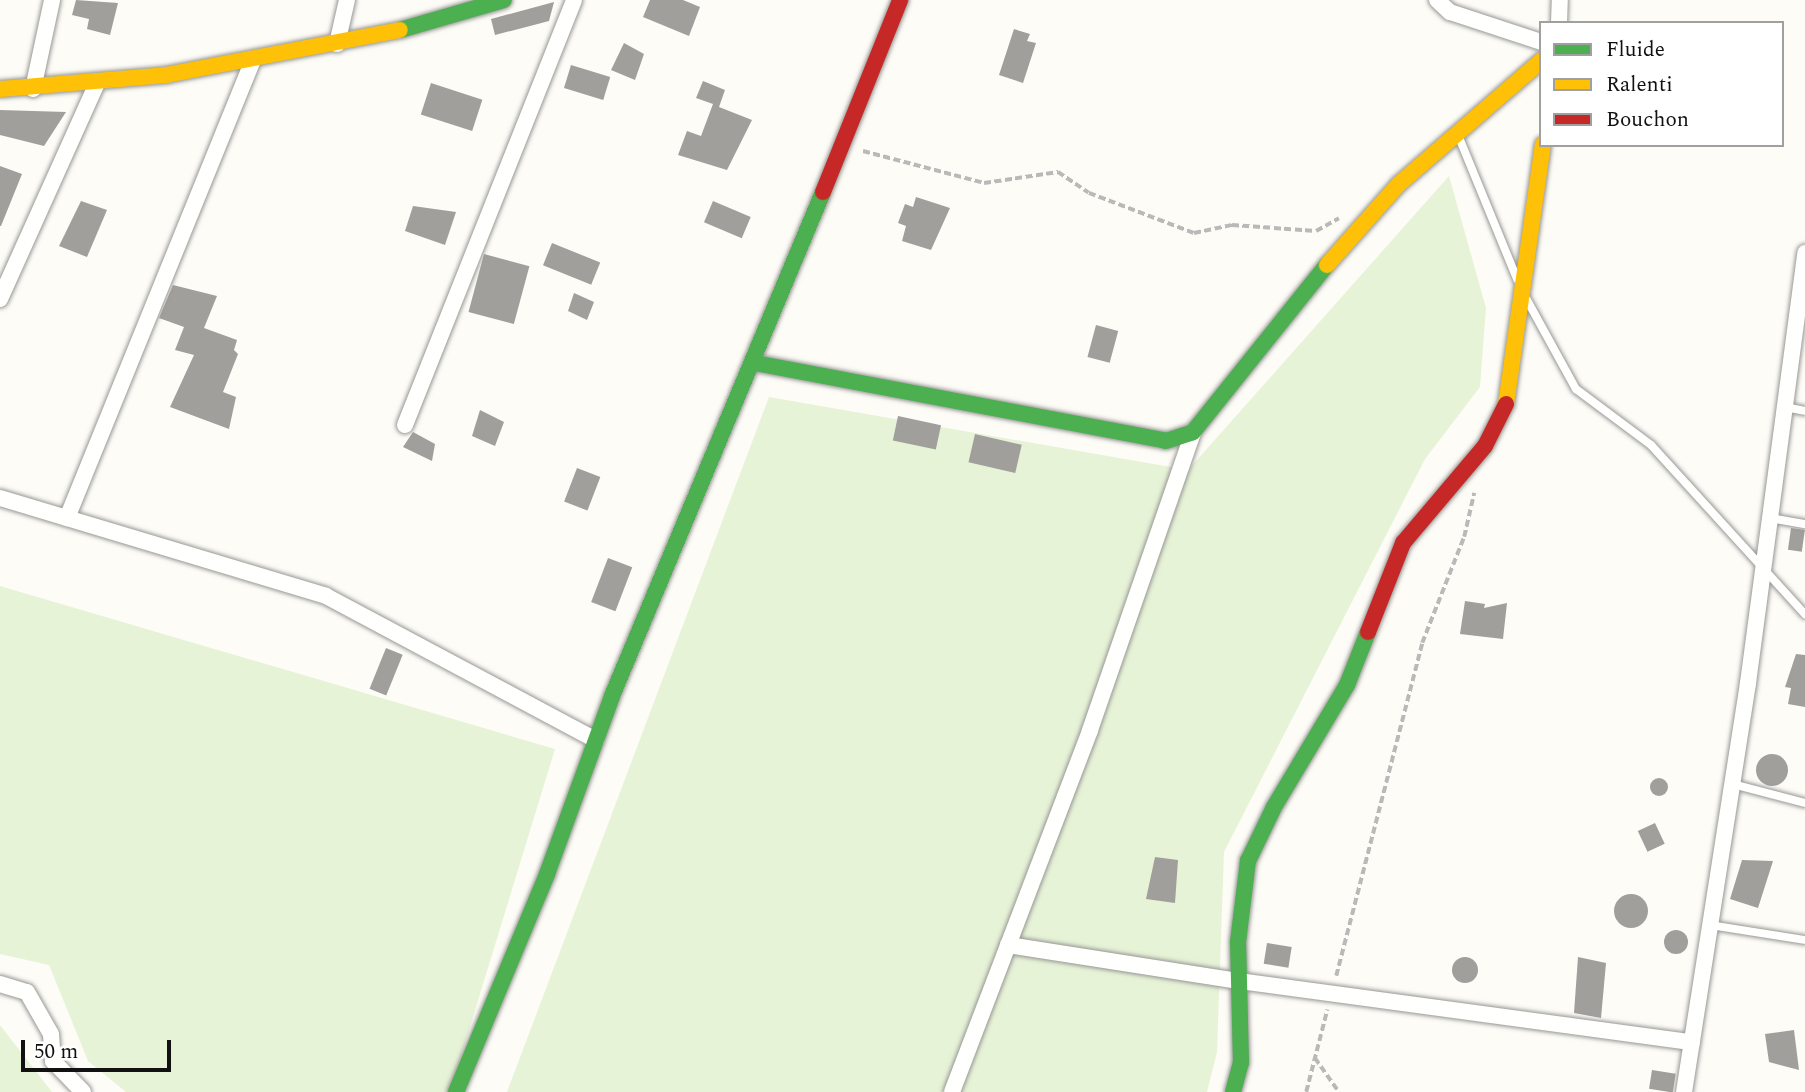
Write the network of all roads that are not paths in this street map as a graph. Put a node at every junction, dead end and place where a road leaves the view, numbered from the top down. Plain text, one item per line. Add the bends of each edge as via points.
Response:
1 (52, 0) edge
2 (347, 0) edge
3 (504, 0) edge
4 (574, 0) edge
5 (900, 0) edge
6 (1437, 0) edge
7 (1560, 0) edge
8 (1559, 21) edge
9 (1539, 40) edge
10 (337, 44) junction
11 (252, 62) junction
12 (1539, 63) edge
13 (98, 81) junction
14 (0, 89) edge
15 (33, 89) junction
16 (1458, 133) junction
17 (1543, 147) edge
18 (1805, 253) edge
19 (1803, 285) edge
20 (1524, 296) junction
21 (0, 299) edge
22 (755, 363) junction
23 (1785, 407) junction
24 (1805, 411) edge
25 (405, 425) dead end
26 (1194, 432) junction
27 (0, 498) edge
28 (66, 518) junction
29 (1770, 518) junction
30 (1805, 524) edge
31 (1763, 571) junction
32 (1805, 614) edge
33 (596, 740) junction
34 (1732, 784) junction
35 (1805, 803) edge
36 (1710, 925) junction
37 (1805, 940) edge
38 (1009, 945) junction
39 (1239, 981) junction
40 (0, 984) edge
41 (1692, 1042) junction
42 (83, 1092) edge
43 (456, 1092) edge
44 (952, 1092) edge
45 (1233, 1092) edge
46 (1685, 1092) edge

1 - 15 street
2 - 10 street
3 - 10 street via 416,27
4 - 25 street
5 - 22 street
6 - 9 street via 1451,12
7 - 8 street
10 - 11 street
11 - 13 street
11 - 28 street
12 - 16 street
13 - 15 street
13 - 21 street
14 - 15 street
16 - 20 lane
16 - 26 street via 1399,184 1303,292
17 - 20 street
18 - 19 street
19 - 23 street
20 - 31 lane via 1576,388 1651,445
20 - 39 street via 1508,399 1485,446 1403,543 1347,685 1274,807 1248,861 1241,898
22 - 26 street via 1166,441
22 - 33 street
23 - 24 lane
23 - 29 street
26 - 38 street
27 - 28 street
28 - 33 street via 326,596
29 - 30 lane
29 - 31 street
31 - 32 lane
31 - 34 street
33 - 43 street via 547,874
34 - 35 lane
34 - 36 street
36 - 37 lane
36 - 41 street
38 - 39 street
38 - 44 street
39 - 41 street
39 - 45 street via 1241,1063
40 - 42 street via 27,992 51,1034 52,1061
41 - 46 street

